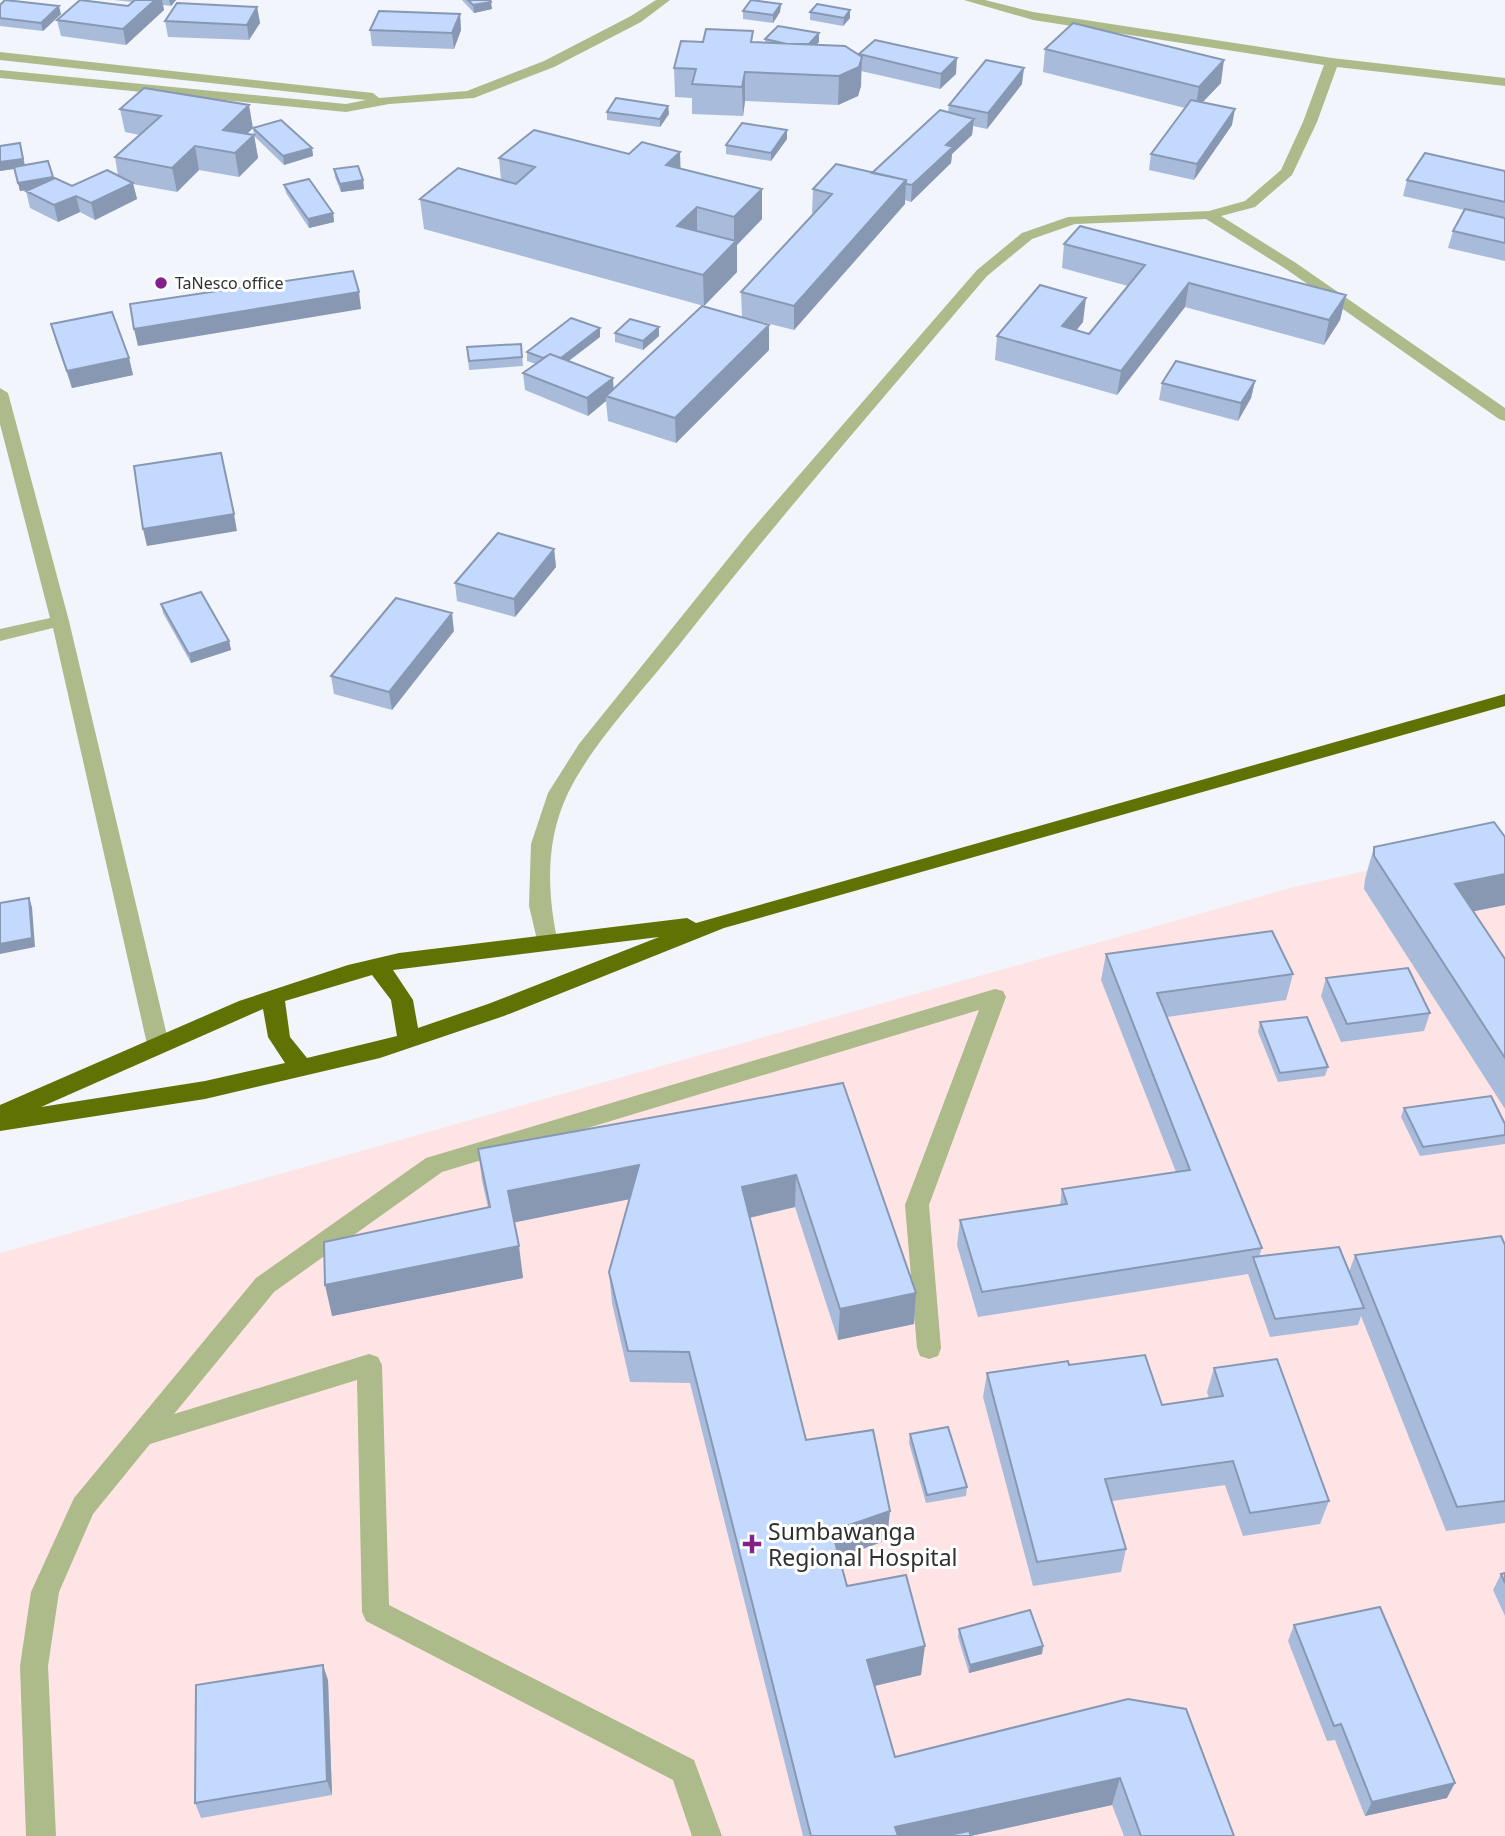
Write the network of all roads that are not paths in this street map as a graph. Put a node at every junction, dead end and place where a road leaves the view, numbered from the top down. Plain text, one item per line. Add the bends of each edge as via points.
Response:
1 (664, 0) edge
2 (970, 0) edge
3 (0, 56) edge
4 (1332, 62) junction
5 (0, 74) edge
6 (1505, 82) edge
7 (389, 100) junction
8 (1209, 215) junction
9 (0, 393) edge
10 (1505, 416) edge
11 (60, 621) junction
12 (0, 635) edge
13 (1505, 700) edge
14 (718, 922) junction
15 (547, 943) junction
16 (376, 965) junction
17 (274, 996) junction
18 (408, 1042) junction
19 (158, 1044) junction
20 (304, 1069) junction
21 (0, 1115) edge
22 (0, 1122) edge
23 (929, 1348) dead end
24 (142, 1436) junction
25 (41, 1836) edge
26 (707, 1836) edge

1 - 7 street via 549,64 469,94
2 - 4 street via 1033,16
3 - 7 street
4 - 6 street
4 - 8 street via 1287,172 1250,204
5 - 7 street via 306,106 346,108
8 - 10 street via 1291,266
8 - 15 street via 1073,220 1027,236 982,272 754,538 586,749 558,793 541,844 539,906
9 - 11 street
11 - 12 street
11 - 19 street
13 - 14 highway
14 - 15 highway
14 - 18 highway
15 - 16 highway
16 - 17 highway
16 - 18 highway via 405,1002
17 - 19 highway
17 - 20 highway via 278,1037
18 - 20 highway
19 - 21 highway
20 - 22 highway
23 - 24 street via 917,1205 995,997 434,1166 265,1285
24 - 25 street via 83,1506 45,1592 34,1666
24 - 26 street via 369,1365 376,1612 684,1770

